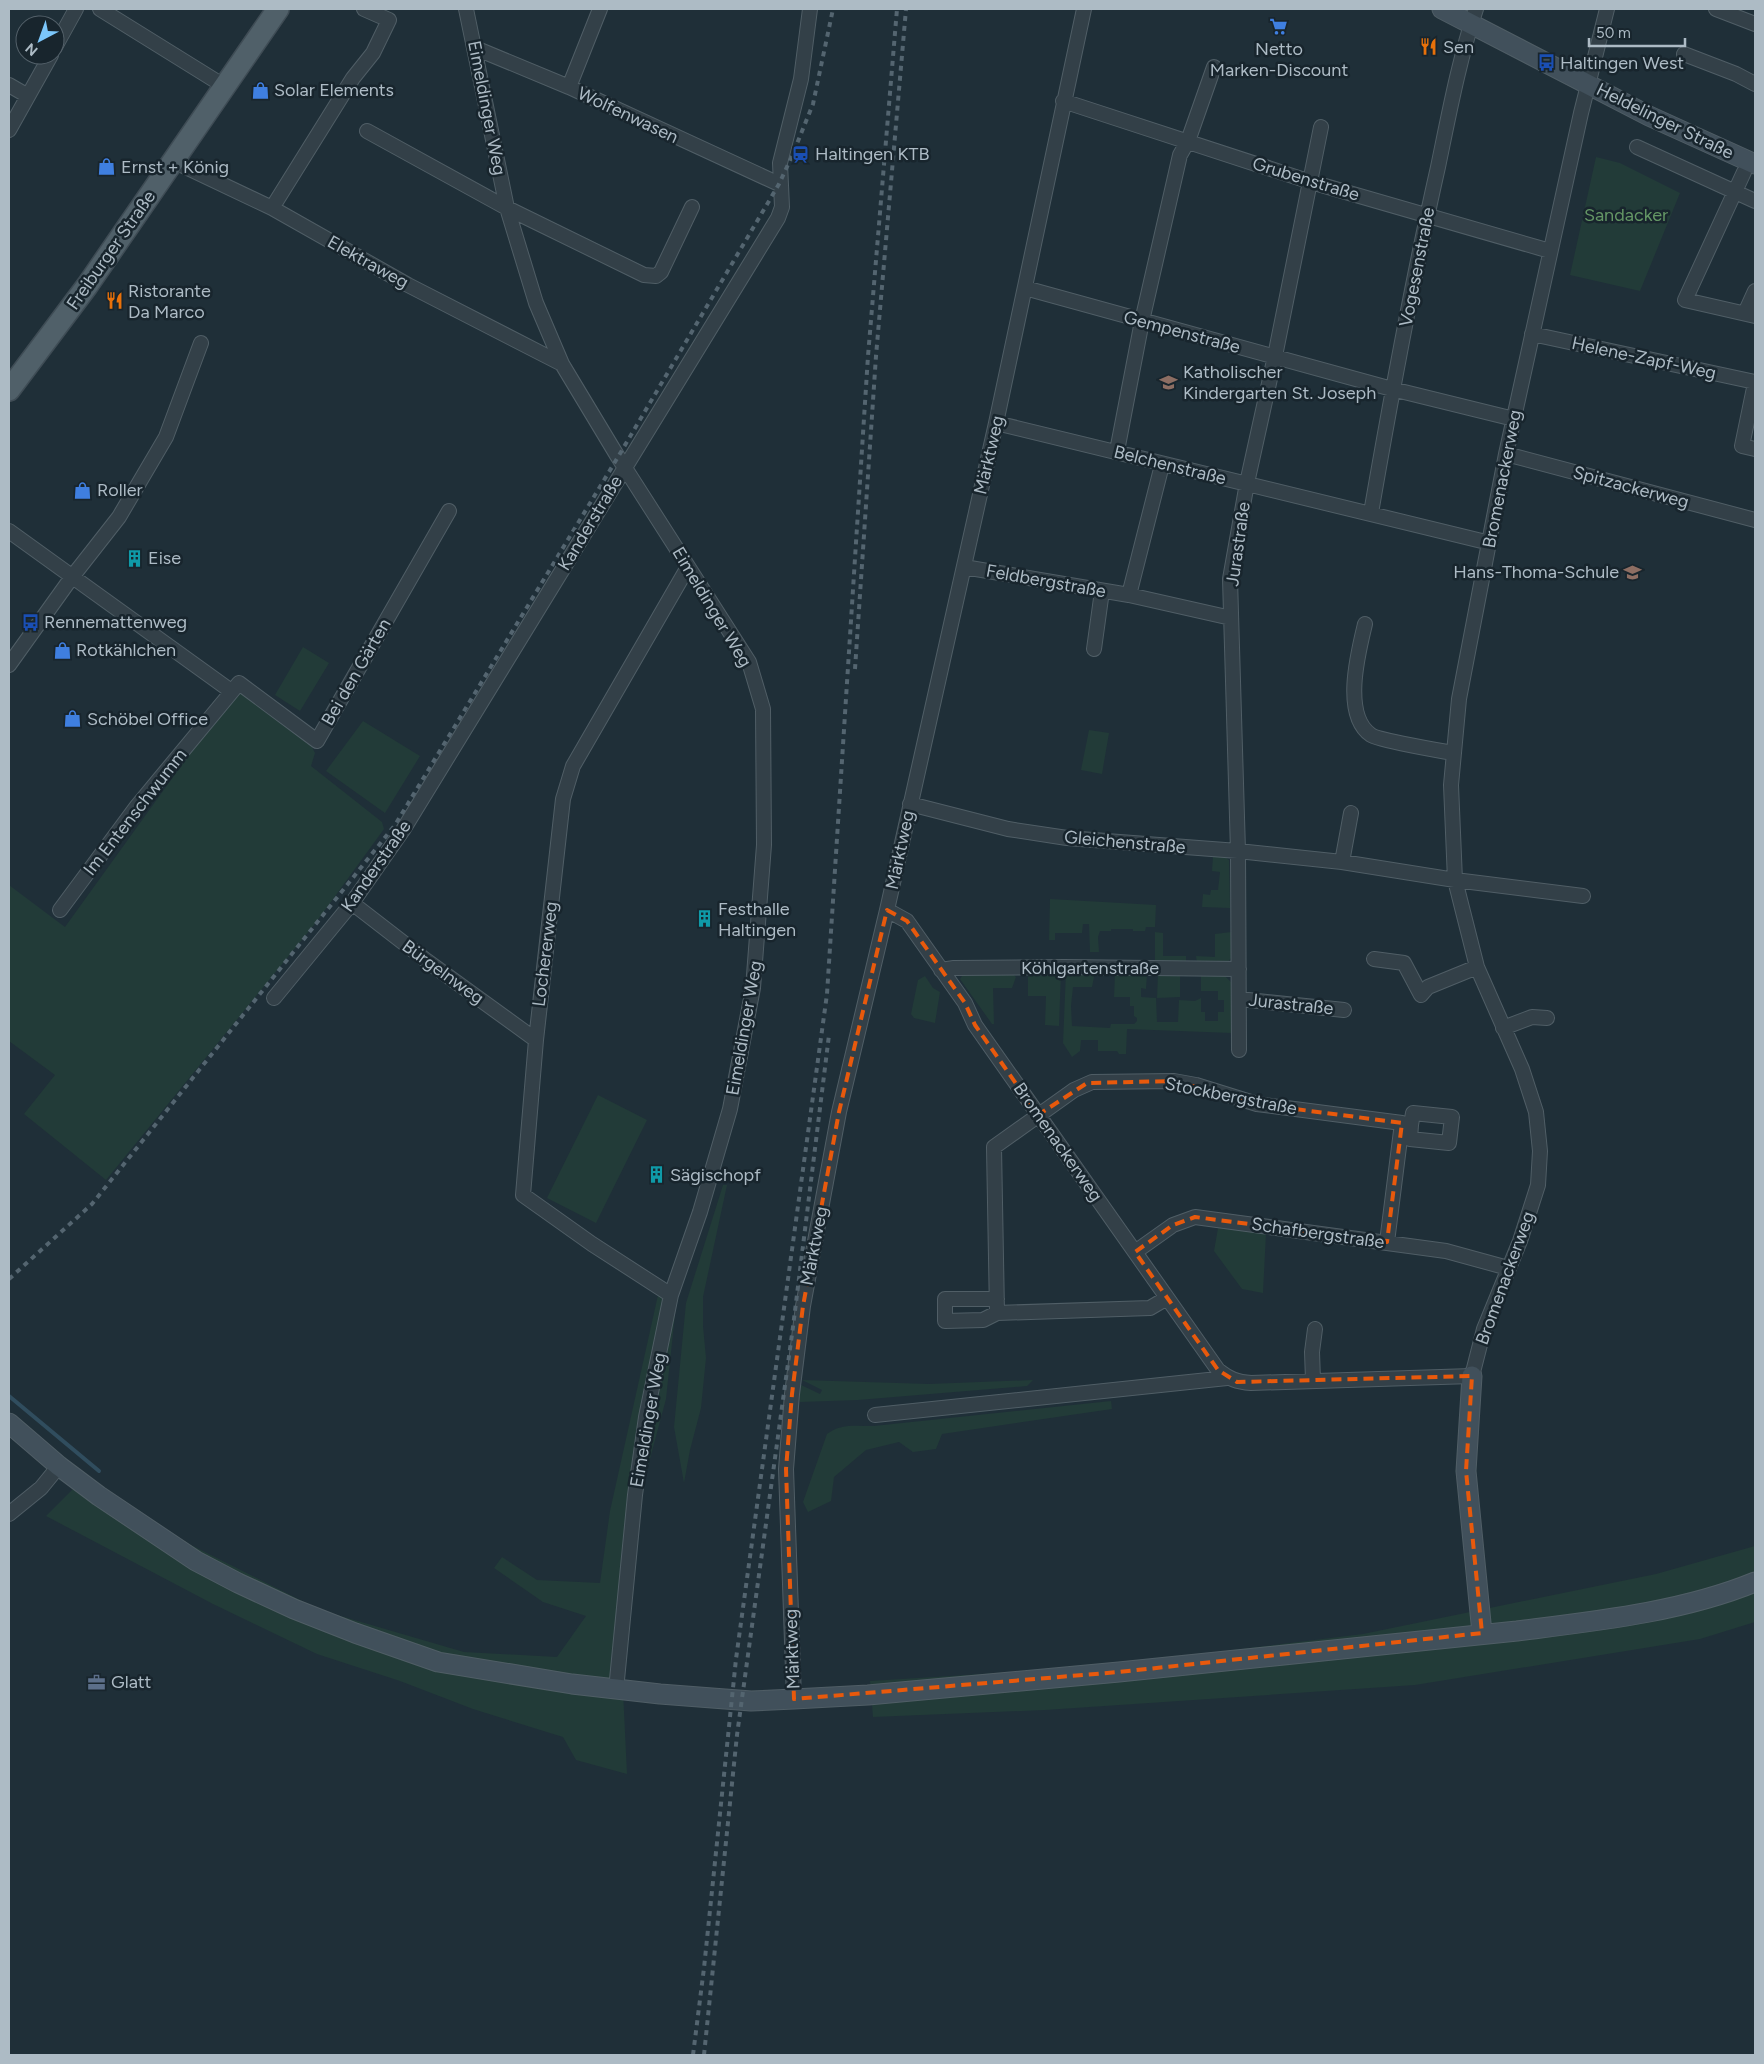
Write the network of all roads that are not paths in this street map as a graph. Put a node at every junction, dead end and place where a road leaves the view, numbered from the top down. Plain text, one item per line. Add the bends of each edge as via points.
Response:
1 (76, 9) edge
2 (100, 9) edge
3 (278, 9) edge
4 (364, 9) edge
5 (466, 9) edge
6 (600, 9) edge
7 (810, 9) edge
8 (1084, 9) edge
9 (1442, 9) edge
10 (1607, 9) edge
11 (1716, 9) edge
12 (1474, 16) edge
13 (1755, 24) edge
14 (65, 29) edge
15 (475, 48) junction
16 (1684, 54) dead end
17 (45, 65) edge
18 (1214, 67) dead end
19 (1588, 84) junction
20 (1755, 84) edge
21 (9, 85) edge
22 (224, 86) junction
23 (569, 87) junction
24 (28, 96) junction
25 (1063, 101) junction
26 (1321, 126) dead end
27 (9, 130) edge
28 (367, 131) dead end
29 (1188, 141) junction
30 (1637, 147) dead end
31 (173, 161) junction
32 (1750, 168) edge
33 (1311, 182) junction
34 (779, 184) junction
35 (1735, 192) junction
36 (1755, 201) edge
37 (692, 207) dead end
38 (272, 208) junction
39 (507, 208) junction
40 (1427, 216) junction
41 (1550, 251) junction
42 (1025, 288) junction
43 (1755, 291) edge
44 (1750, 314) edge
45 (1142, 321) junction
46 (1532, 334) junction
47 (201, 343) dead end
48 (1275, 356) junction
49 (562, 364) junction
50 (1755, 382) edge
51 (1392, 389) junction
52 (9, 390) edge
53 (1514, 419) junction
54 (996, 423) junction
55 (1755, 449) edge
56 (1117, 451) junction
57 (1506, 454) junction
58 (1162, 465) junction
59 (624, 467) junction
60 (1247, 483) junction
61 (449, 511) dead end
62 (1371, 513) junction
63 (1755, 520) edge
64 (9, 531) edge
65 (1490, 542) junction
66 (688, 567) junction
67 (964, 567) junction
68 (72, 577) junction
69 (1102, 591) junction
70 (1129, 595) junction
71 (1231, 618) junction
72 (1365, 624) dead end
73 (1094, 649) dead end
74 (9, 665) edge
75 (231, 691) junction
76 (1454, 753) junction
77 (910, 804) junction
78 (1351, 813) dead end
79 (1238, 851) junction
80 (1342, 862) junction
81 (1454, 880) junction
82 (1583, 896) dead end
83 (352, 903) junction
84 (60, 910) dead end
85 (888, 910) junction
86 (1374, 959) dead end
87 (1478, 967) junction
88 (1239, 969) junction
89 (941, 970) junction
90 (274, 998) dead end
91 (1239, 999) junction
92 (1344, 1010) dead end
93 (1547, 1018) dead end
94 (1503, 1028) junction
95 (536, 1040) junction
96 (1240, 1050) dead end
97 (1038, 1114) junction
98 (1387, 1242) junction
99 (1135, 1252) junction
100 (1508, 1268) junction
101 (671, 1295) junction
102 (1167, 1298) junction
103 (1315, 1329) dead end
104 (1472, 1376) junction
105 (1227, 1378) junction
106 (1313, 1380) junction
107 (875, 1415) dead end
108 (9, 1423) edge
109 (59, 1466) junction
110 (9, 1514) edge
111 (1755, 1582) edge
112 (1482, 1633) junction
113 (616, 1690) junction
114 (794, 1700) junction

1 - 14 street
2 - 22 street
3 - 22 main road, Freiburger Straße
4 - 38 street via 389,20 373,53 352,78
5 - 15 street, Eimeldinger Weg
6 - 23 street
7 - 34 street, Kanderstraße via 801,79 780,164
8 - 25 street, Märktweg
9 - 12 street, Heldelinger Straße
10 - 19 street, Bromenackerweg
11 - 13 street
12 - 19 street, Heldelinger Straße
12 - 40 street, Vogesenstraße via 1466,38
15 - 23 street, Wolfenwasen
15 - 39 street, Eimeldinger Weg
16 - 20 street
17 - 24 street
18 - 29 street
19 - 32 street, Heldelinger Straße
19 - 41 street, Bromenackerweg
21 - 24 street
22 - 31 main road, Freiburger Straße
23 - 34 street, Wolfenwasen
24 - 27 street
25 - 29 street, Grubenstraße
25 - 42 street, Märktweg
26 - 33 street, Jurastraße
28 - 39 street, Eimeldinger Weg
29 - 33 street, Grubenstraße
29 - 45 street via 1180,155
30 - 35 street
31 - 38 street, Elektraweg
31 - 52 main road, Freiburger Straße via 87,286
32 - 35 street, Heldelinger Straße
33 - 40 street, Grubenstraße
33 - 48 street, Jurastraße
34 - 59 street, Kanderstraße via 782,207 778,218
35 - 36 street
35 - 44 street, Heldelinger Straße via 1685,300
37 - 39 street via 666,265 656,276 644,275
38 - 49 street, Elektraweg via 408,284
39 - 49 street, Eimeldinger Weg via 536,303
40 - 41 street, Grubenstraße
40 - 51 street, Vogesenstraße
41 - 46 street, Bromenackerweg
42 - 45 street, Gempenstraße
42 - 54 street, Märktweg
43 - 44 street, Heldelinger Straße
45 - 48 street, Gempenstraße
45 - 56 street
46 - 50 street, Helene-Zapf-Weg
46 - 53 street, Bromenackerweg
47 - 68 street via 166,436 119,517
48 - 51 street, Gempenstraße
48 - 60 street, Jurastraße
49 - 59 street, Eimeldinger Weg
50 - 55 street via 1742,446
51 - 53 street, Gempenstraße
51 - 62 street, Vogesenstraße
53 - 57 street, Bromenackerweg
54 - 56 street, Belchenstraße
54 - 67 street, Märktweg
56 - 58 street, Belchenstraße
57 - 63 street, Spitzackerweg
57 - 65 street, Bromenackerweg
58 - 60 street, Belchenstraße
58 - 70 street, Feldbergstraße
59 - 66 street, Eimeldinger Weg
59 - 83 street, Kanderstraße via 403,830
60 - 62 street, Belchenstraße
60 - 71 street, Jurastraße via 1230,579
61 - 75 street, Bei den Gärten via 317,741 239,683
62 - 65 street, Belchenstraße
64 - 68 street
65 - 76 street, Bromenackerweg via 1459,699
66 - 95 street, Lochererweg via 573,766 563,799
66 - 101 street, Eimeldinger Weg via 749,662 763,709 764,844 753,988 730,1110
67 - 69 street, Feldbergstraße
67 - 77 street, Märktweg
68 - 74 street
68 - 75 street
69 - 70 street, Feldbergstraße
69 - 73 street
70 - 71 street, Feldbergstraße
71 - 79 street, Jurastraße
72 - 76 street via 1356,660 1354,696 1361,725 1372,736
75 - 84 street, Im Entenschwumm via 137,806
76 - 81 street, Bromenackerweg via 1451,785
77 - 79 street, Gleichenstraße via 1008,829 1047,835
77 - 85 street, Märktweg
78 - 80 street
79 - 80 street, Gleichenstraße
79 - 88 street, Jurastraße
80 - 81 street, Gleichenstraße
81 - 82 street, Gleichenstraße
81 - 87 street, Bromenackerweg
83 - 90 street, Kanderstraße
83 - 95 street, Bürgelnweg
85 - 89 street, Bromenackerweg via 907,921
85 - 114 street, Märktweg via 839,1112 803,1306 793,1384 786,1469
86 - 87 street via 1404,963 1421,995 1428,987
87 - 94 street, Bromenackerweg
88 - 89 street, Köhlgartenstraße via 1064,966
88 - 91 street, Jurastraße
89 - 97 street, Bromenackerweg via 965,1003 975,1025
91 - 92 street, Jurastraße
91 - 96 street, Jurastraße
93 - 94 street via 1532,1017
94 - 100 street, Bromenackerweg via 1522,1069 1536,1112 1540,1151 1538,1185
95 - 101 street, Lochererweg via 523,1195
97 - 98 street, Stockbergstraße via 1087,1083 1174,1081 1257,1104 1407,1124
97 - 99 street, Bromenackerweg
97 - 102 street, Stockbergstraße via 994,1147 997,1306 1150,1308
98 - 99 street, Schafbergstraße via 1195,1217 1173,1225
98 - 100 street, Schafbergstraße via 1446,1251
99 - 102 street, Bromenackerweg
100 - 104 street, Bromenackerweg via 1484,1329
101 - 113 street, Eimeldinger Weg via 646,1418 635,1494
102 - 105 street, Bromenackerweg
103 - 106 street
104 - 106 street
104 - 112 street via 1466,1471
105 - 106 street via 1237,1382
105 - 107 street
108 - 109 street
109 - 110 street via 40,1488
109 - 113 street via 196,1561 312,1616 438,1662
111 - 112 street via 1669,1607 1587,1622
112 - 114 street via 1100,1674
113 - 114 street via 751,1701

